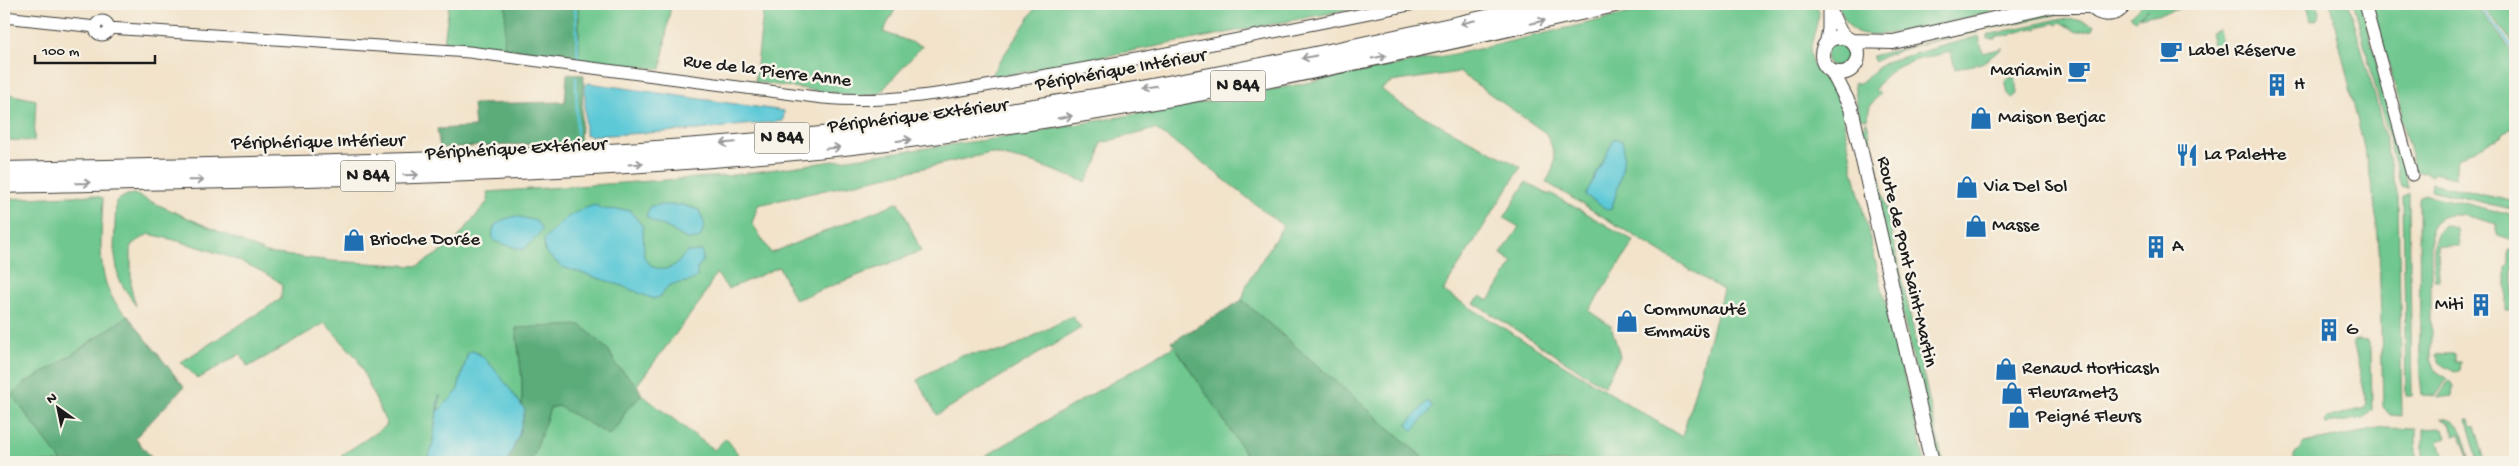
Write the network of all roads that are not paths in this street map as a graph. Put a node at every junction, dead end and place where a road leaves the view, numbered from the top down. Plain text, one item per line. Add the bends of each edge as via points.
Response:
1 (1414, 4) edge
2 (1550, 4) edge
3 (1616, 4) edge
4 (1828, 4) edge
5 (2125, 4) edge
6 (2365, 4) edge
7 (2057, 5) edge
8 (2091, 5) edge
9 (4, 17) edge
10 (1850, 40) junction
11 (1893, 42) junction
12 (1825, 45) junction
13 (1855, 65) junction
14 (1834, 73) junction
15 (1851, 108) junction
16 (4, 170) edge
17 (2412, 175) dead end
18 (4, 185) edge
19 (1932, 462) edge

1 - 9 street, Rue de la Pierre Anne via 1088,68 933,94 868,101 823,98 469,52 109,28 103,22 96,27
2 -> 16 highway, Périphérique Intérieur / N 844 via 1362,46 1154,87 998,112 841,132 695,146 530,156
18 -> 3 highway, Périphérique Extérieur / N 844 via 535,170 856,145 1029,122 1196,94
4 - 10 street
4 - 12 street
5 - 8 main road via 2117,12 2109,14 2098,12
6 - 17 street
7 - 8 main road
7 - 11 main road
10 - 11 main road via 1873,44
10 - 12 main road via 1835,38
10 - 13 main road via 1856,48
11 - 13 main road
12 - 14 main road via 1822,61
13 - 14 main road via 1844,73
13 - 15 main road
14 - 15 main road, Route de Pont Saint-Martin
15 - 19 main road, Route de Pont Saint-Martin

